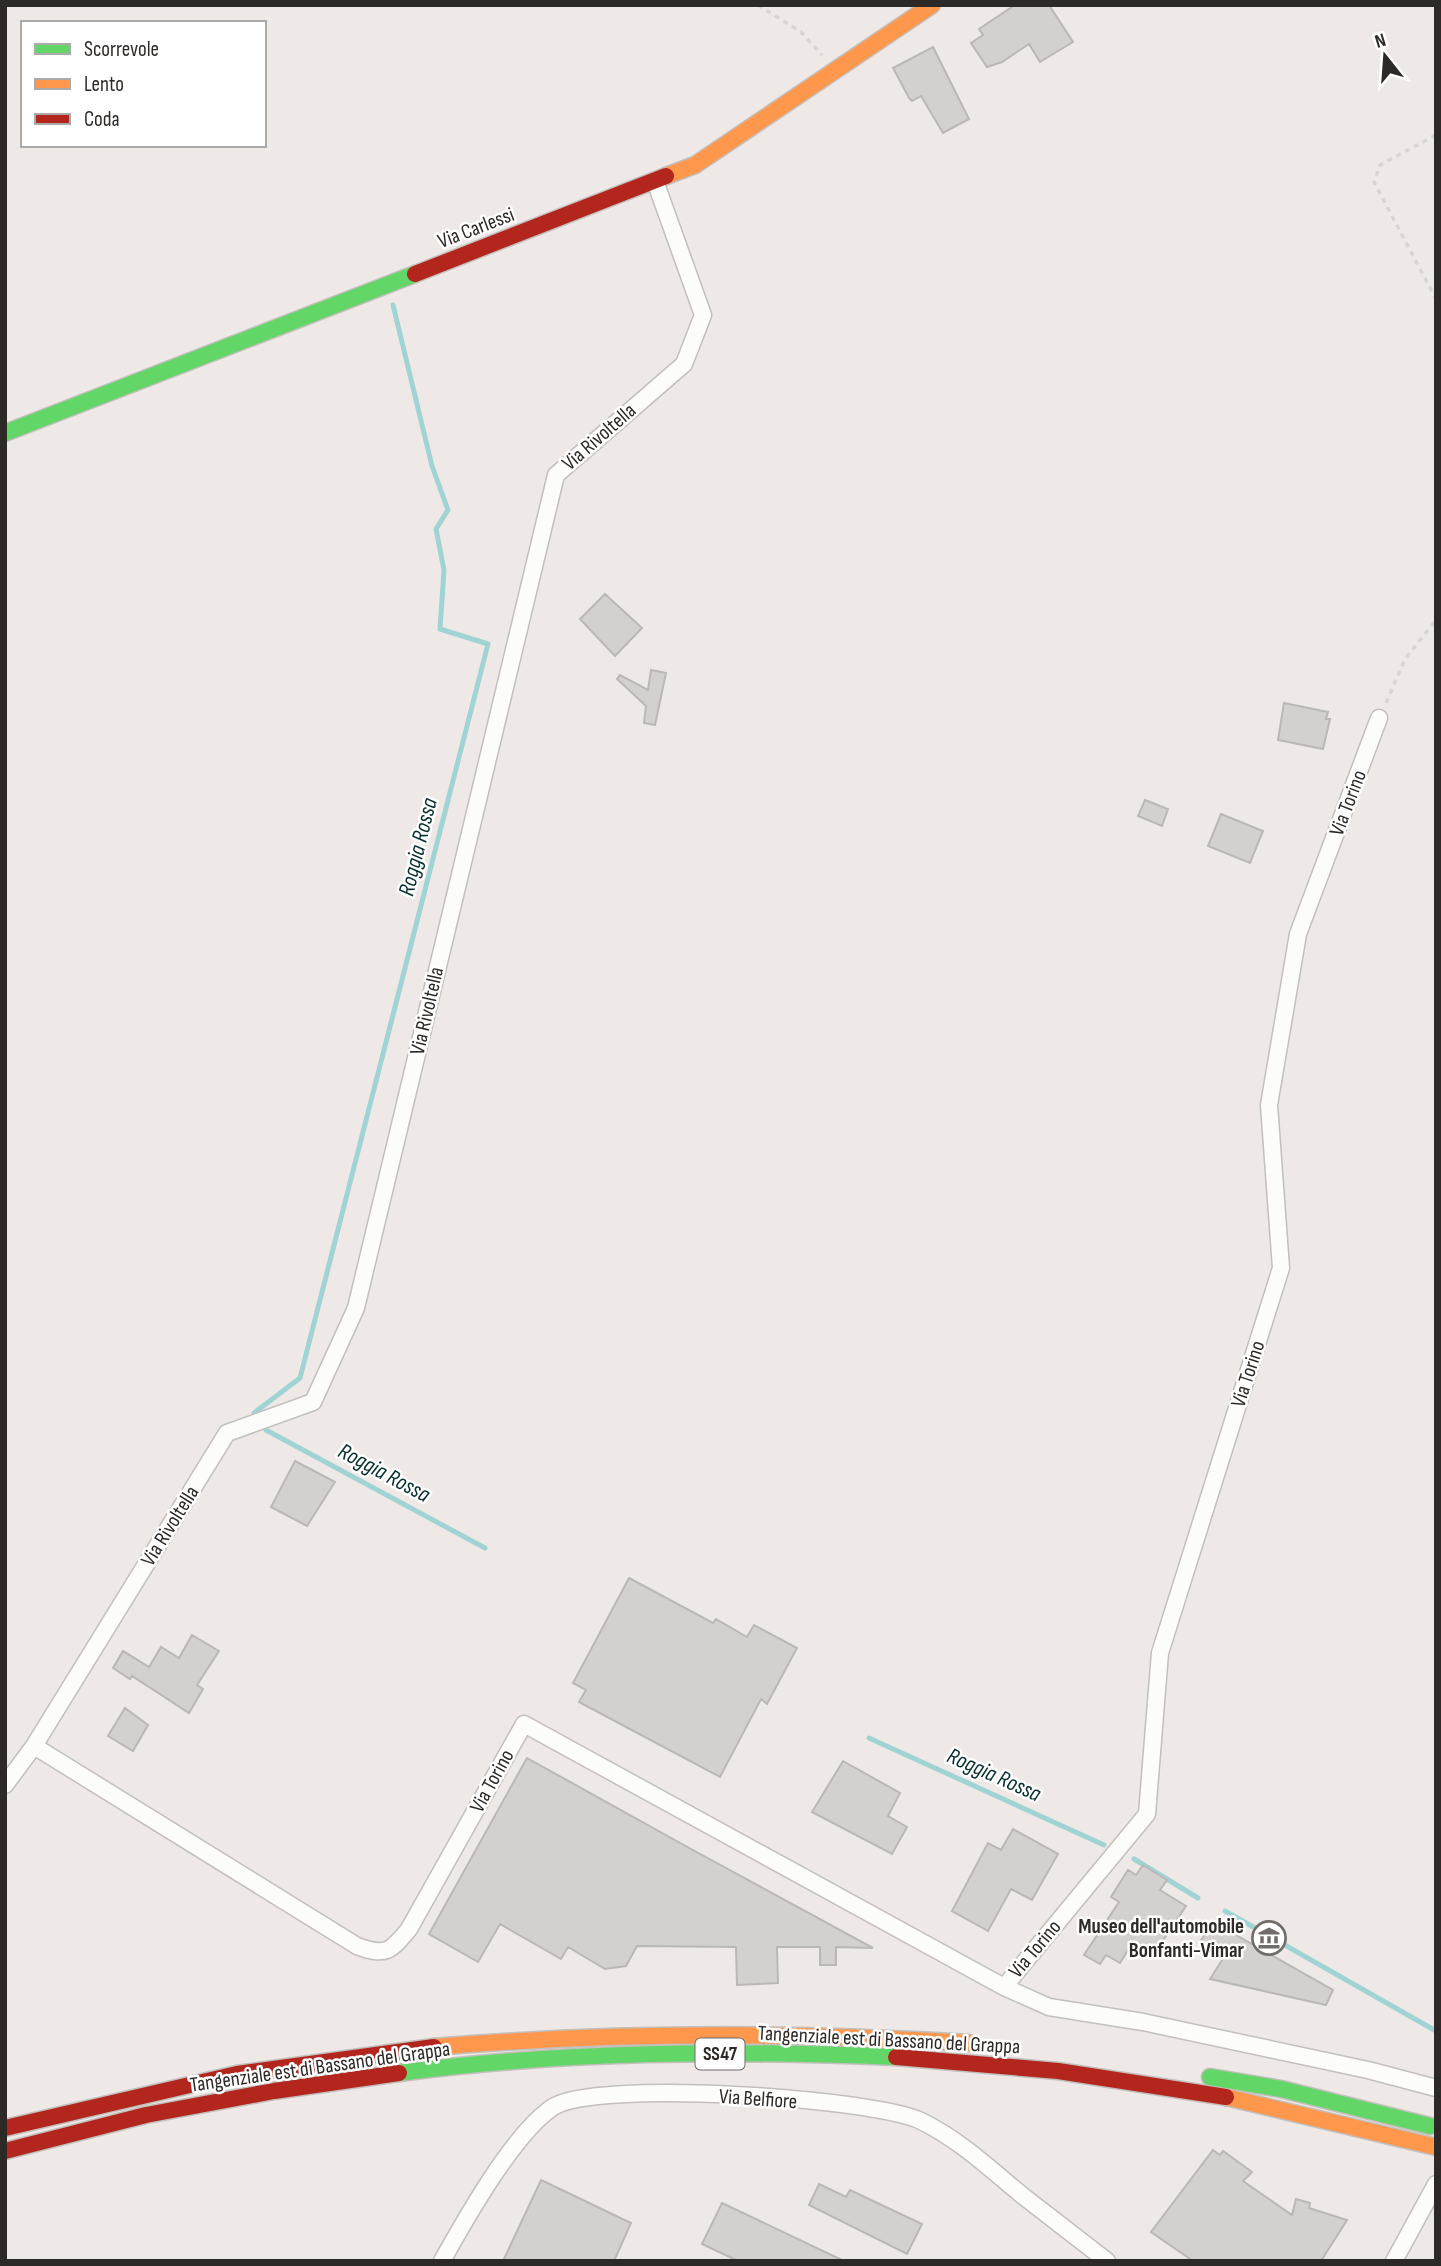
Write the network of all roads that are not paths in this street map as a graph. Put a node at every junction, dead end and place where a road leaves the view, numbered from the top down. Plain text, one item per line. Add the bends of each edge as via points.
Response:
1 (932, 5) edge
2 (655, 181) junction
3 (5, 433) edge
4 (1380, 718) road end
5 (34, 1746) junction
6 (5, 1785) edge
7 (1004, 1987) junction
8 (989, 2045) dead end
9 (1200, 2075) dead end
10 (1436, 2088) edge
11 (5, 2127) edge
12 (1436, 2127) edge
13 (1436, 2147) edge
14 (5, 2151) edge
15 (1436, 2184) edge
16 (442, 2261) edge
17 (1107, 2261) edge
18 (1394, 2261) edge

1 - 2 main road, Via Carlessi via 695,165
2 - 3 main road, Via Carlessi
2 - 5 street, Via Rivoltella via 703,315 684,364 556,475 356,1308 313,1402 227,1433
4 - 7 street, Via Torino via 1298,934 1269,1105 1281,1268 1160,1653 1147,1814
5 - 6 street, Via Rivoltella
5 - 7 street, Via Torino via 374,1953 392,1949 409,1929 524,1724
7 - 10 street, Via Torino via 1049,2007 1143,2022
8 - 11 main road, Tangenziale est di Bassano del Grappa / SS47 via 777,2033 513,2040 237,2074
9 - 12 main road via 1281,2089
13 - 14 main road, Tangenziale est di Bassano del Grappa / SS47 via 1189,2090 981,2063 777,2052 527,2059 341,2081 146,2115
15 - 18 street
16 - 17 street, Via Belfiore via 528,2129 555,2105 590,2096 670,2093 869,2108 919,2120 968,2149

